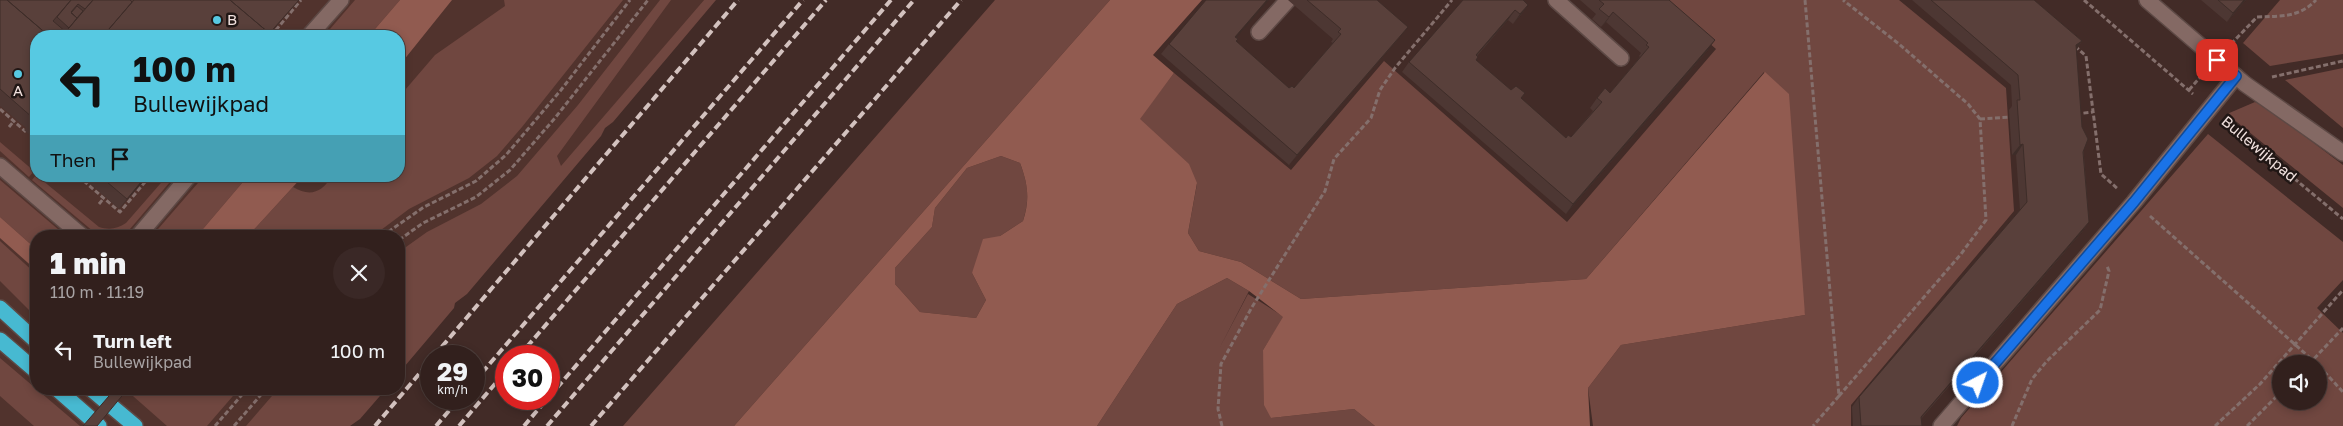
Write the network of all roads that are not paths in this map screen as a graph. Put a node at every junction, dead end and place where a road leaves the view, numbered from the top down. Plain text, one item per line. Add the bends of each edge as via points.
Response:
1 (340, 0) edge
2 (1288, 0) edge
3 (1556, 0) edge
4 (2147, 0) edge
5 (315, 30) edge
6 (1259, 32) edge
7 (1621, 58) dead end
8 (2241, 80) junction
9 (2343, 153) edge
10 (0, 166) edge
11 (184, 182) edge
12 (75, 230) edge
13 (143, 230) edge
14 (0, 308) edge
15 (30, 336) edge
16 (0, 340) edge
17 (30, 366) edge
18 (64, 395) edge
19 (98, 395) edge
20 (99, 426) edge
21 (135, 426) edge
22 (1941, 426) edge

1 - 5 street
2 - 6 street
3 - 7 street
4 - 8 street
8 - 9 street
8 - 22 street via 2210,109
10 - 12 street
11 - 13 street
14 - 15 highway
16 - 17 highway
18 - 20 highway
19 - 21 highway

